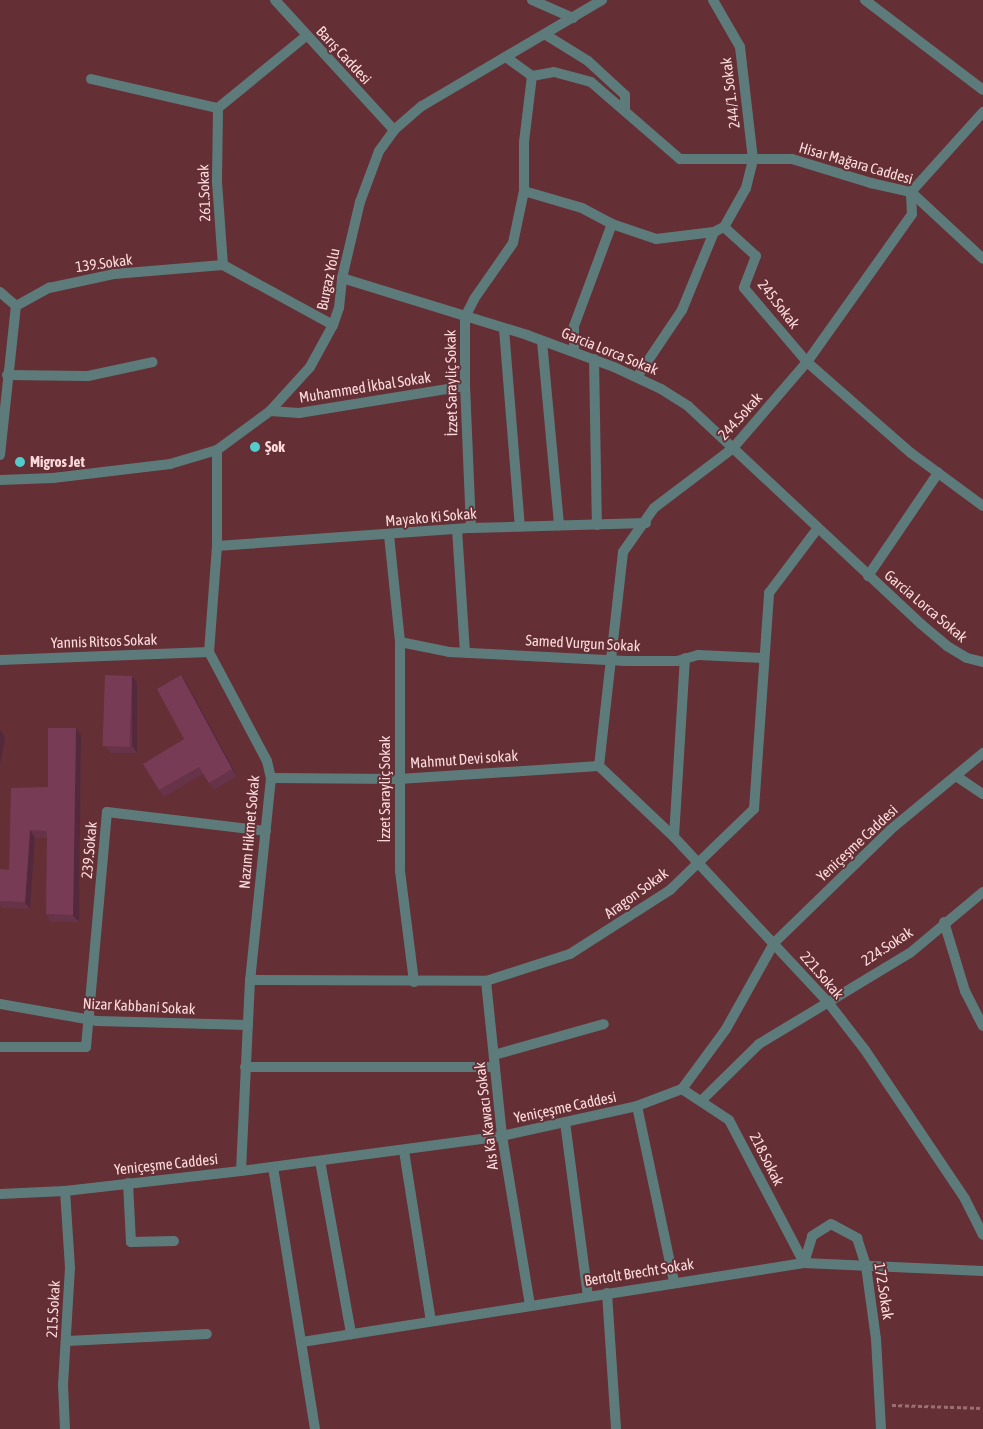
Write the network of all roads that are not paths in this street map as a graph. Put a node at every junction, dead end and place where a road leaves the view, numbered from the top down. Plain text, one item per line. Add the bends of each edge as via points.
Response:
1 (275, 0) edge
2 (532, 0) edge
3 (602, 0) edge
4 (713, 0) edge
5 (865, 0) edge
6 (573, 18) junction
7 (546, 35) junction
8 (306, 36) junction
9 (506, 57) junction
10 (532, 76) junction
11 (91, 79) dead end
12 (983, 90) edge
13 (218, 108) junction
14 (625, 109) junction
15 (983, 112) edge
16 (394, 130) junction
17 (753, 160) junction
18 (524, 191) junction
19 (911, 192) junction
20 (612, 224) junction
21 (724, 226) junction
22 (714, 232) junction
23 (983, 259) edge
24 (223, 265) junction
25 (342, 278) junction
26 (0, 292) edge
27 (16, 306) junction
28 (465, 317) junction
29 (332, 325) junction
30 (504, 329) junction
31 (542, 341) junction
32 (574, 352) junction
33 (594, 359) junction
34 (153, 362) dead end
35 (807, 362) junction
36 (7, 375) junction
37 (637, 377) junction
38 (465, 386) junction
39 (270, 411) junction
40 (733, 448) junction
41 (217, 450) junction
42 (0, 455) edge
43 (938, 473) junction
44 (0, 480) edge
45 (983, 506) edge
46 (645, 523) junction
47 (597, 525) junction
48 (520, 526) junction
49 (559, 526) junction
50 (471, 528) junction
51 (818, 528) junction
52 (457, 529) junction
53 (389, 535) junction
54 (218, 546) junction
55 (868, 576) junction
56 (400, 642) junction
57 (209, 652) junction
58 (465, 652) junction
59 (685, 658) junction
60 (764, 658) junction
61 (0, 660) edge
62 (611, 660) junction
63 (983, 662) edge
64 (983, 753) edge
65 (599, 766) junction
66 (956, 776) junction
67 (271, 778) junction
68 (399, 779) junction
69 (983, 794) edge
70 (266, 831) junction
71 (674, 837) junction
72 (697, 864) junction
73 (983, 892) edge
74 (944, 922) junction
75 (774, 943) junction
76 (250, 980) junction
77 (486, 981) junction
78 (414, 982) junction
79 (826, 1001) junction
80 (0, 1004) edge
81 (91, 1020) junction
82 (604, 1024) dead end
83 (248, 1025) junction
84 (983, 1026) edge
85 (0, 1047) edge
86 (494, 1055) junction
87 (245, 1067) junction
88 (495, 1067) junction
89 (682, 1089) junction
90 (701, 1101) junction
91 (638, 1106) junction
92 (565, 1122) junction
93 (502, 1136) junction
94 (404, 1151) junction
95 (320, 1161) junction
96 (273, 1167) junction
97 (241, 1171) junction
98 (128, 1184) junction
99 (65, 1190) junction
100 (0, 1194) edge
101 (983, 1235) edge
102 (174, 1241) dead end
103 (804, 1263) junction
104 (866, 1266) junction
105 (983, 1271) edge
106 (674, 1282) junction
107 (607, 1293) junction
108 (588, 1296) junction
109 (530, 1305) junction
110 (431, 1321) junction
111 (207, 1334) dead end
112 (351, 1334) junction
113 (66, 1341) junction
114 (302, 1342) junction
115 (65, 1429) edge
116 (315, 1429) edge
117 (616, 1429) edge
118 (881, 1429) edge

1 - 8 street, Barış Caddesi
2 - 6 street
3 - 6 street, Burgaz Yolu
4 - 17 street, 244/1. Sokak via 740,47
5 - 12 street
6 - 7 street, Burgaz Yolu
7 - 9 street, Burgaz Yolu
7 - 14 street, Hisar Mağara Caddesi via 588,61 625,95
8 - 13 street
8 - 16 street, Barış Caddesi
9 - 10 street
9 - 16 street, Burgaz Yolu via 422,106
10 - 14 street, Hisar Mağara Caddesi via 554,72 591,82
10 - 18 street, İzzet Sarayliç Sokak via 524,142
11 - 13 street
13 - 24 street, 261.Sokak
14 - 17 street, Hisar Mağara Caddesi via 680,159
15 - 19 street
16 - 25 street, Burgaz Yolu via 379,151 360,202
17 - 19 street, Hisar Mağara Caddesi via 792,159
17 - 21 street via 746,188
18 - 20 street via 582,208
18 - 28 street, İzzet Sarayliç Sokak via 512,243
19 - 23 street, Hisar Mağara Caddesi
19 - 35 street, 244.Sokak via 912,214
20 - 22 street via 656,239
20 - 32 street via 574,326
21 - 22 street
21 - 35 street, 245.Sokak via 756,256 744,288
22 - 37 street via 682,310
24 - 27 street, 139.Sokak via 114,274 49,288
24 - 29 street
25 - 28 street, Garcia Lorca Sokak
25 - 29 street, Burgaz Yolu via 340,308
26 - 27 street
27 - 36 street
28 - 30 street, Garcia Lorca Sokak
28 - 38 street, İzzet Sarayliç Sokak
29 - 39 street, Burgaz Yolu via 310,367
30 - 31 street, Garcia Lorca Sokak
30 - 48 street
31 - 32 street, Garcia Lorca Sokak
31 - 49 street
32 - 33 street, Garcia Lorca Sokak
33 - 37 street, Garcia Lorca Sokak
33 - 47 street
34 - 36 street via 88,376
35 - 40 street, 244.Sokak
35 - 43 street, 245.Sokak
36 - 42 street
37 - 40 street, Garcia Lorca Sokak via 688,406
38 - 39 street, Muhammed İkbal Sokak via 299,413
38 - 50 street, İzzet Sarayliç Sokak
39 - 41 street, Burgaz Yolu
40 - 46 street, 244.Sokak via 654,508
40 - 51 street, Garcia Lorca Sokak
41 - 44 street, Burgaz Yolu via 170,464 53,478
41 - 54 street
43 - 45 street, 245.Sokak
43 - 55 street
46 - 47 street, Mayako Ki Sokak
46 - 62 street, 244.Sokak via 623,552
47 - 49 street, Mayako Ki Sokak
48 - 49 street, Mayako Ki Sokak
48 - 50 street, Mayako Ki Sokak
50 - 52 street, Mayako Ki Sokak
51 - 55 street, Garcia Lorca Sokak
51 - 60 street, Aragon Sokak via 769,593
52 - 53 street, Mayako Ki Sokak
52 - 58 street
53 - 54 street, Mayako Ki Sokak
53 - 56 street, İzzet Sarayliç Sokak
54 - 57 street
55 - 63 street, Garcia Lorca Sokak via 947,646 967,658
56 - 58 street, Samed Vurgun Sokak
56 - 68 street, İzzet Sarayliç Sokak
57 - 61 street, Yannis Ritsos Sokak
57 - 67 street, Nazım Hikmet Sokak via 267,760
58 - 62 street, Samed Vurgun Sokak
59 - 60 street, Samed Vurgun Sokak via 698,655
59 - 62 street, Samed Vurgun Sokak
59 - 71 street
60 - 72 street, Aragon Sokak via 754,809
62 - 65 street, 244.Sokak
64 - 66 street, Yeniçeşme Caddesi
65 - 68 street, Mahmut Devi sokak
65 - 71 street, 221.Sokak
66 - 69 street
66 - 75 street, Yeniçeşme Caddesi via 890,830
67 - 68 street, Mahmut Devi sokak
67 - 70 street, Nazım Hikmet Sokak
68 - 78 street, İzzet Sarayliç Sokak via 400,871
70 - 76 street, Nazım Hikmet Sokak
70 - 81 street, 239.Sokak via 107,812
71 - 72 street, 221.Sokak
72 - 75 street, 221.Sokak
72 - 77 street, Aragon Sokak via 670,890 570,954
73 - 74 street, 224.Sokak
74 - 79 street, 224.Sokak via 910,952
74 - 84 street via 965,990
75 - 79 street, 221.Sokak
75 - 89 street, Yeniçeşme Caddesi via 726,1029
76 - 78 street, Aragon Sokak
76 - 83 street, Nazım Hikmet Sokak
77 - 78 street, Aragon Sokak
77 - 86 street, Ais Ka Kawacı Sokak
79 - 90 street, 224.Sokak via 759,1044
79 - 101 street, 221.Sokak via 864,1050 965,1199
80 - 81 street, Nizar Kabbani Sokak
81 - 83 street, Nizar Kabbani Sokak
81 - 85 street via 86,1047
82 - 86 street
83 - 87 street, Nazım Hikmet Sokak
86 - 88 street, Ais Ka Kawacı Sokak
87 - 88 street
87 - 97 street, Nazım Hikmet Sokak
88 - 93 street, Ais Ka Kawacı Sokak
89 - 90 street, 218.Sokak
89 - 91 street, Yeniçeşme Caddesi
90 - 103 street, 218.Sokak via 729,1120
91 - 92 street, Yeniçeşme Caddesi
91 - 106 street
92 - 93 street, Yeniçeşme Caddesi
92 - 108 street
93 - 94 street, Yeniçeşme Caddesi
93 - 109 street, Ais Ka Kawacı Sokak
94 - 95 street, Yeniçeşme Caddesi
94 - 110 street
95 - 96 street, Yeniçeşme Caddesi
95 - 112 street
96 - 97 street, Yeniçeşme Caddesi
96 - 114 street
97 - 98 street, Yeniçeşme Caddesi
98 - 99 street, Yeniçeşme Caddesi
98 - 102 street via 131,1242
99 - 100 street, Yeniçeşme Caddesi
99 - 113 street, 215.Sokak via 70,1268
103 - 104 street, Bertolt Brecht Sokak
103 - 104 street, 172.Sokak via 812,1236 831,1224 857,1238
103 - 106 street, Bertolt Brecht Sokak
104 - 105 street, Bertolt Brecht Sokak
104 - 118 street, 172.Sokak via 876,1339
106 - 107 street, Bertolt Brecht Sokak
107 - 108 street, Bertolt Brecht Sokak
107 - 117 street
108 - 109 street, Bertolt Brecht Sokak
109 - 110 street, Bertolt Brecht Sokak
110 - 112 street, Bertolt Brecht Sokak
111 - 113 street
112 - 114 street, Bertolt Brecht Sokak
113 - 115 street, 215.Sokak
114 - 116 street

